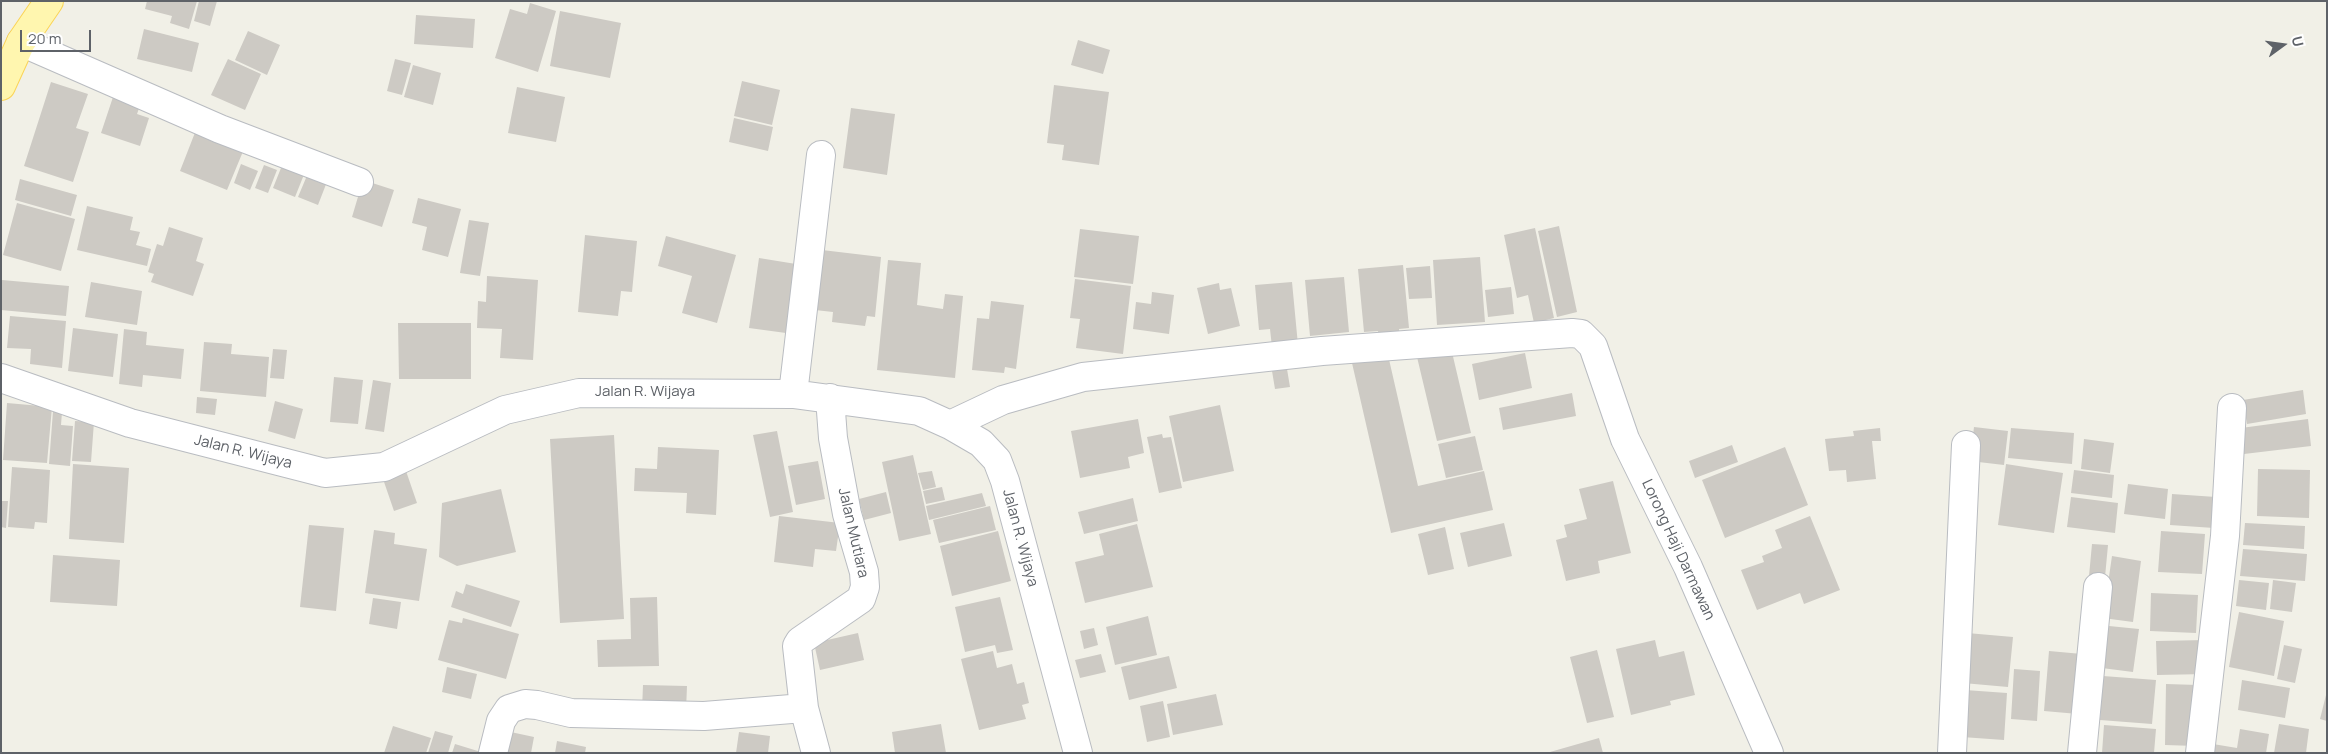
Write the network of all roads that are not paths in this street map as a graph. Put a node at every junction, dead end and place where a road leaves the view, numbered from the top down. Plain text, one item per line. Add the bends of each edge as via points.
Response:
1 (49, 1) edge
2 (21, 42) junction
3 (1, 86) edge
4 (821, 155) dead end
5 (359, 182) dead end
6 (1, 378) edge
7 (793, 394) junction
8 (830, 398) junction
9 (2232, 408) dead end
10 (950, 425) junction
11 (1966, 445) dead end
12 (2098, 587) dead end
13 (804, 708) junction
14 (493, 753) edge
15 (816, 753) edge
16 (1078, 753) edge
17 (1769, 753) edge
18 (1952, 753) edge
19 (2082, 753) edge
20 (2200, 753) edge

1 - 2 main road
2 - 3 main road
2 - 5 street via 220,129
4 - 7 street
6 - 7 street, Jalan R. Wijaya via 130,423 325,473 384,467 505,410 579,393
7 - 8 street, Jalan R. Wijaya
8 - 10 street, Jalan R. Wijaya via 919,411
8 - 13 street, Jalan Mutiara via 847,514 864,572 865,587 861,599 797,646
9 - 20 street via 2225,536
10 - 16 street, Jalan R. Wijaya via 981,443 997,460
10 - 17 street, Lorong Haji Darmawan via 1003,400 1083,377 1322,351 1581,334 1593,346 1625,439 1688,567
11 - 18 street
12 - 19 street
13 - 14 street via 704,716 571,713 525,704 509,709 501,720
13 - 15 street, Jalan Mutiara

